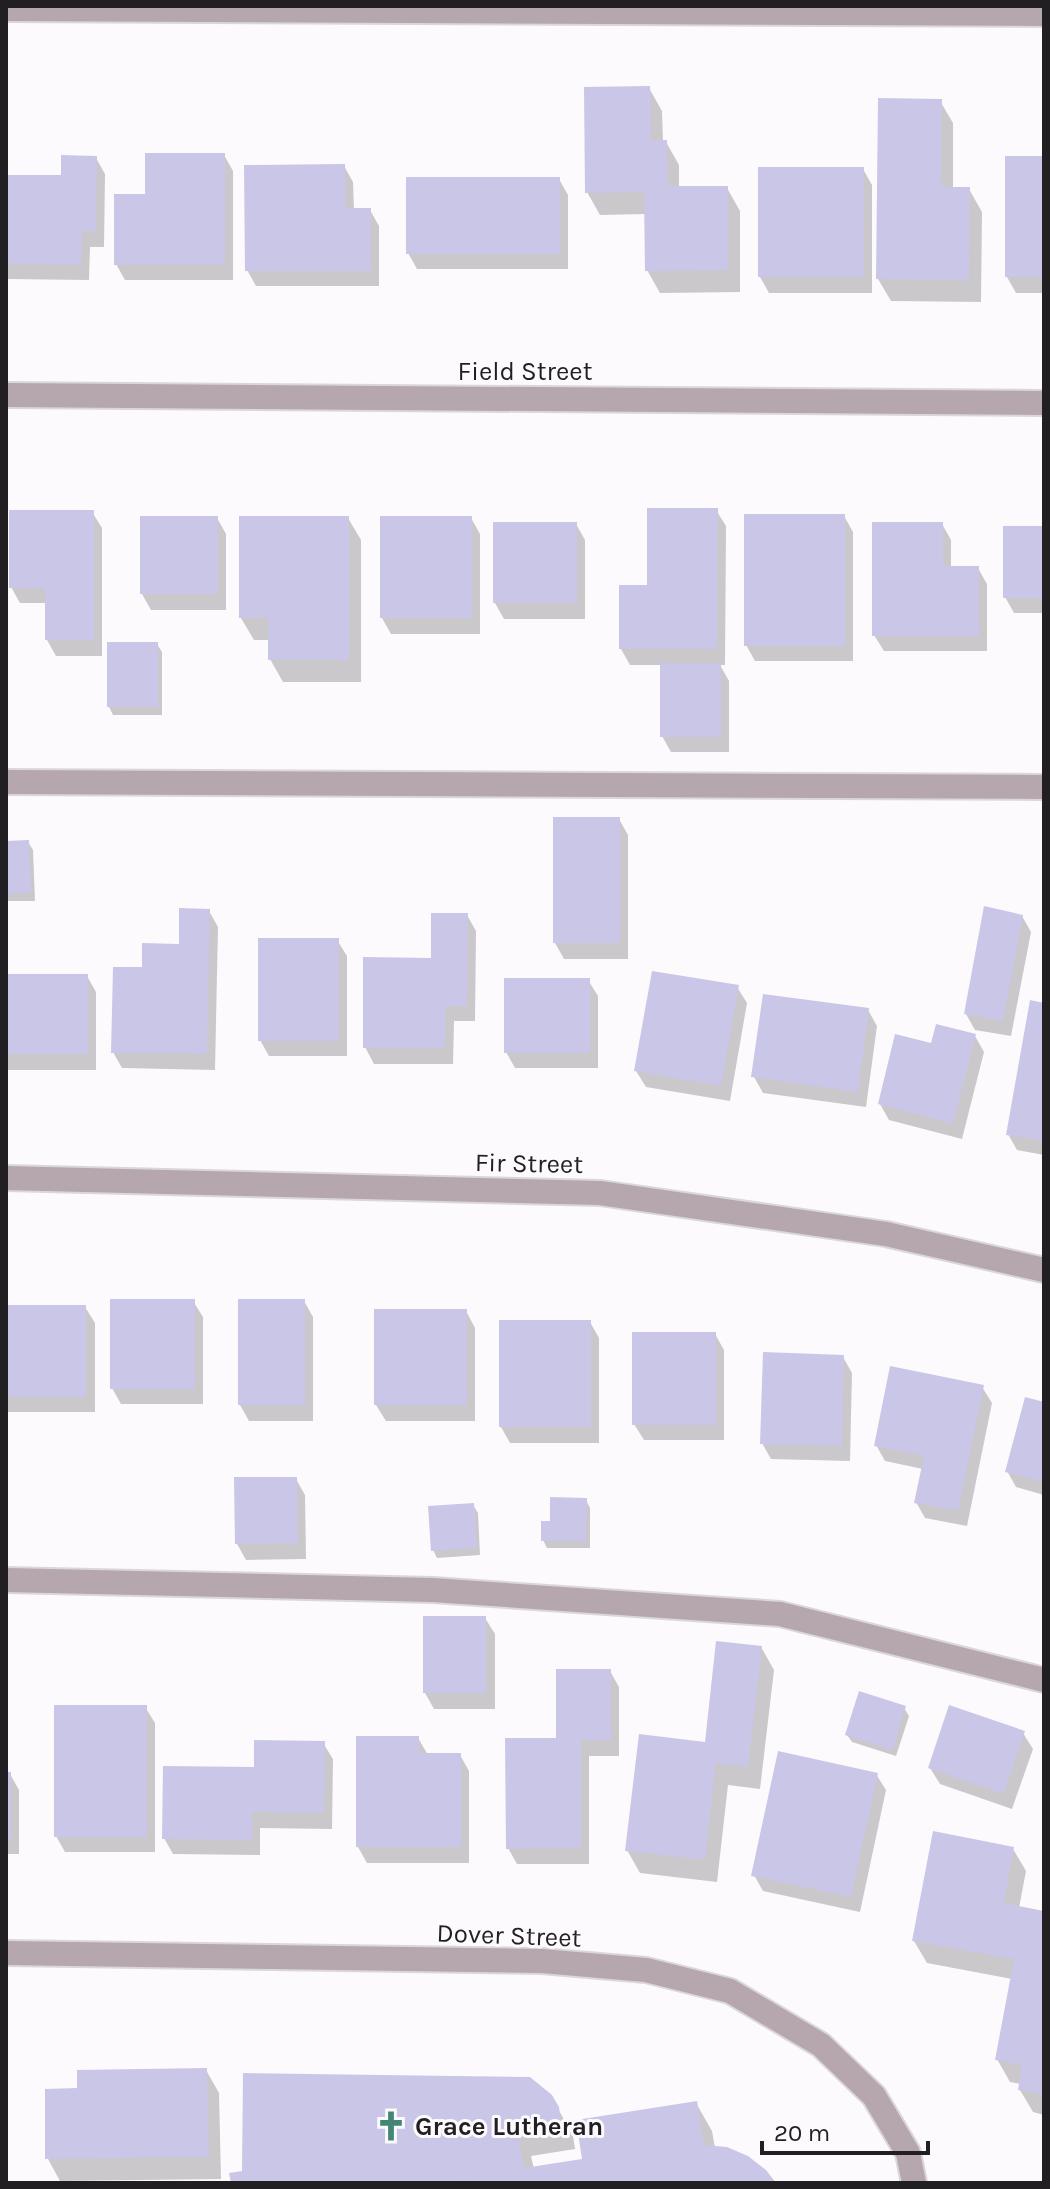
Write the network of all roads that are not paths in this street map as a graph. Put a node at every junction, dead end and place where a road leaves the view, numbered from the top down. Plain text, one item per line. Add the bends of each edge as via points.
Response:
1 (6, 9) edge
2 (1044, 14) edge
3 (6, 395) edge
4 (1044, 403) edge
5 (6, 782) edge
6 (1044, 787) edge
7 (6, 1178) edge
8 (1044, 1270) edge
9 (6, 1580) edge
10 (1044, 1680) edge
11 (6, 1953) edge
12 (914, 2183) edge

1 - 2 street
3 - 4 street, Field Street
5 - 6 street
7 - 8 street, Fir Street via 600,1193 886,1234
9 - 10 street via 433,1590 780,1614
11 - 12 street, Dover Street via 542,1961 646,1970 730,1991 821,2045 874,2096 908,2153

